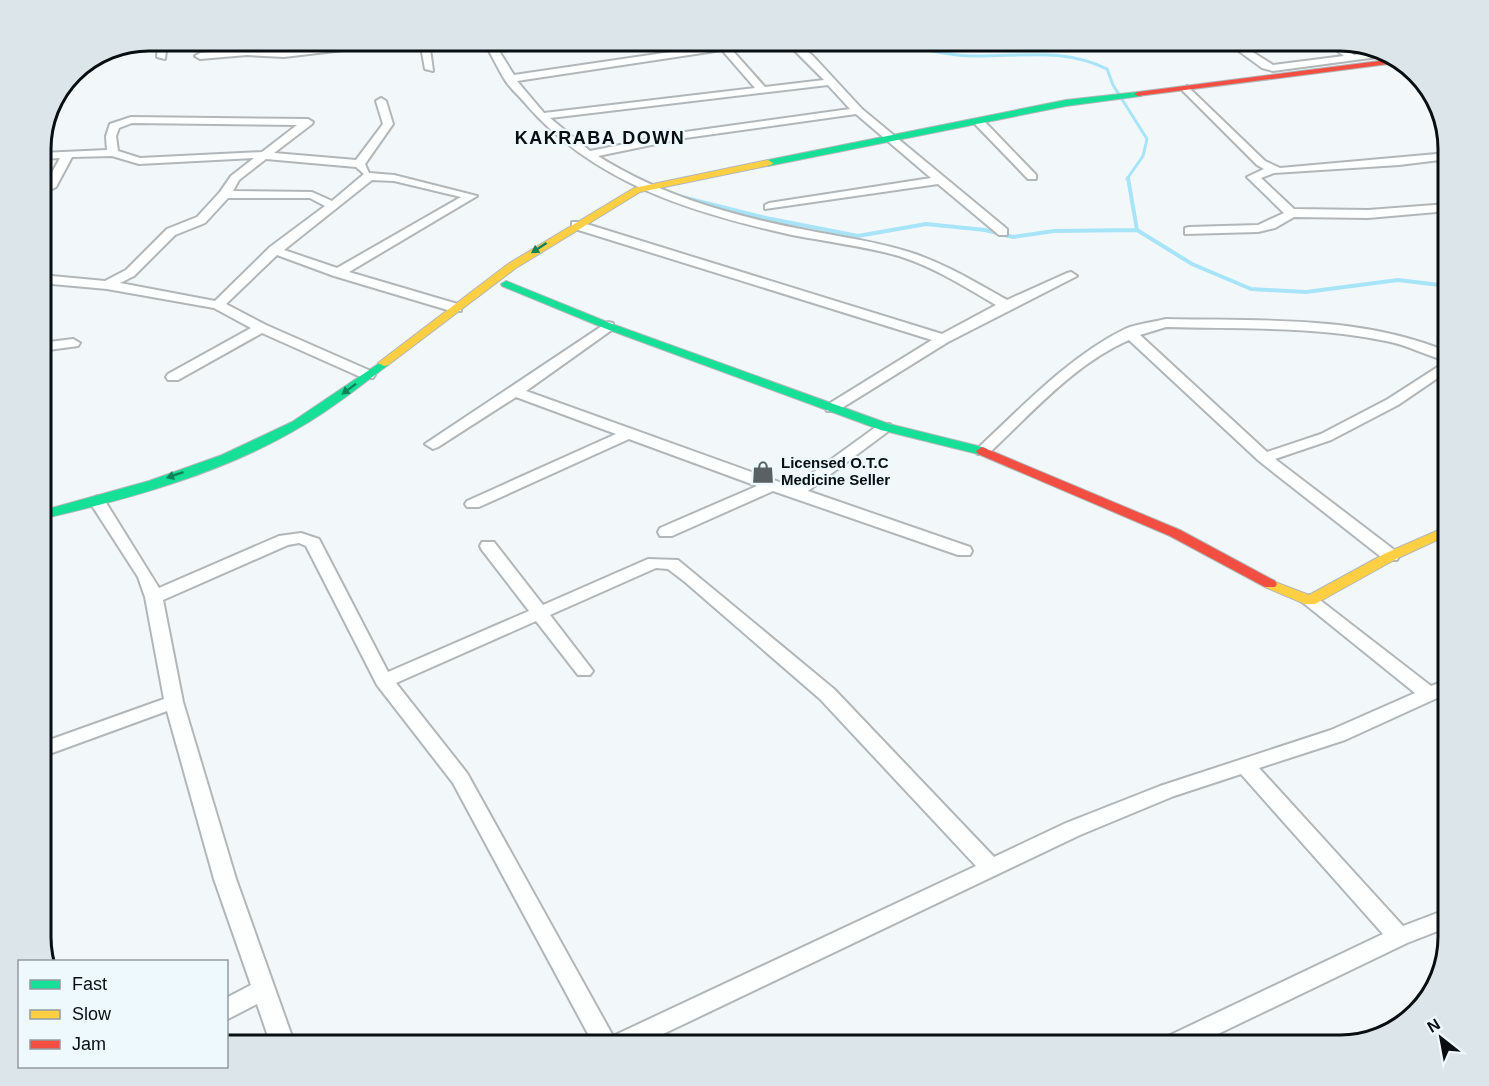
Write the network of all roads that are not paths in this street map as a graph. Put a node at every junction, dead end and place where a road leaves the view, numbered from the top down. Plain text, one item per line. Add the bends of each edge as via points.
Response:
1 (162, 51) edge
2 (312, 51) edge
3 (426, 51) edge
4 (493, 51) edge
5 (681, 51) edge
6 (728, 51) edge
7 (803, 51) edge
8 (1245, 51) edge
9 (1344, 51) edge
10 (200, 56) dead end
11 (1369, 56) edge
12 (162, 57) dead end
13 (1353, 58) junction
14 (1386, 63) edge
15 (430, 69) dead end
16 (509, 80) junction
17 (829, 82) junction
18 (1187, 89) junction
19 (762, 90) junction
20 (381, 101) dead end
21 (858, 111) junction
22 (544, 116) junction
23 (979, 122) junction
24 (894, 140) junction
25 (113, 153) junction
26 (68, 154) junction
27 (51, 155) edge
28 (586, 155) junction
29 (264, 156) junction
30 (1438, 157) edge
31 (359, 164) junction
32 (1273, 169) junction
33 (369, 176) junction
34 (1032, 177) dead end
35 (941, 180) junction
36 (51, 185) edge
37 (652, 188) junction
38 (225, 194) junction
39 (332, 205) junction
40 (769, 207) dead end
41 (1438, 209) edge
42 (1291, 213) junction
43 (583, 228) junction
44 (1189, 231) dead end
45 (1003, 232) dead end
46 (274, 250) junction
47 (338, 273) junction
48 (1071, 276) dead end
49 (51, 280) edge
50 (506, 284) junction
51 (107, 285) junction
52 (218, 305) junction
53 (1006, 305) junction
54 (456, 308) junction
55 (608, 326) junction
56 (261, 328) junction
57 (1130, 332) junction
58 (943, 339) junction
59 (73, 342) dead end
60 (51, 345) edge
61 (1438, 353) edge
62 (1438, 372) edge
63 (368, 375) junction
64 (173, 377) dead end
65 (515, 392) junction
66 (832, 408) junction
67 (885, 427) junction
68 (628, 434) junction
69 (433, 444) dead end
70 (983, 451) junction
71 (1264, 458) junction
72 (771, 486) junction
73 (796, 492) junction
74 (473, 504) dead end
75 (100, 506) junction
76 (51, 513) edge
77 (51, 524) edge
78 (666, 531) dead end
79 (1438, 535) edge
80 (488, 546) dead end
81 (964, 551) dead end
82 (1391, 556) junction
83 (154, 597) junction
84 (1310, 601) junction
85 (539, 614) junction
86 (584, 671) dead end
87 (384, 681) junction
88 (1438, 689) edge
89 (1438, 690) edge
90 (174, 702) junction
91 (51, 746) edge
92 (1244, 764) junction
93 (991, 868) junction
94 (1438, 922) edge
95 (1399, 937) junction
96 (265, 989) junction
97 (228, 1009) edge
98 (280, 1035) edge
99 (600, 1035) edge
100 (640, 1035) edge
101 (1195, 1035) edge

1 - 12 street
2 - 10 street
3 - 15 street
4 - 16 street
5 - 16 street
6 - 19 street
7 - 17 street
8 - 13 street via 1273,68
9 - 13 street
11 - 13 street
14 - 18 street
16 - 22 street
17 - 19 street
17 - 21 street
18 - 23 street via 1104,97
18 - 32 street via 1261,163
19 - 22 street
20 - 31 street via 388,124
21 - 24 street
21 - 28 street via 685,135
22 - 28 street
23 - 24 street
23 - 34 street
24 - 35 street
24 - 37 street
25 - 26 street
25 - 29 street via 139,161
25 - 29 street via 114,126 131,120 308,122
26 - 27 street
26 - 36 street
28 - 37 street
29 - 31 street
29 - 38 street via 235,178
30 - 32 street via 1291,171
31 - 33 street
32 - 42 street via 1253,177
33 - 39 street
33 - 47 street via 471,196
35 - 40 street
35 - 45 street
37 - 43 street via 620,199
37 - 53 street via 741,220 912,257
38 - 39 street via 312,195
38 - 51 street via 201,220 171,232 130,273
39 - 46 street
41 - 42 street via 1368,214
42 - 44 street via 1280,224 1266,228
43 - 50 street
43 -> 54 street via 512,266
43 - 58 street
46 - 47 street
46 - 52 street
47 - 54 street
48 - 53 street
49 - 51 street
50 - 55 street
50 - 75 street via 384,380 310,431 224,472
51 - 52 street
52 - 56 street
53 - 58 street
54 - 63 street
55 - 65 street
55 - 66 street
56 - 63 street
56 - 64 street
57 - 61 street via 1166,323 1335,330 1390,338
57 - 70 street via 1079,362
57 - 71 street
58 - 66 street
59 - 60 street
62 - 71 street via 1393,402 1326,437
63 -> 75 street via 306,419 258,444
65 - 68 street
65 - 69 street
66 - 67 street
67 - 70 street
67 - 73 street
68 - 72 street
68 - 74 street
70 - 84 street via 1175,533
71 - 82 street
72 - 73 street
72 - 78 street
73 - 81 street
75 - 76 street
75 - 77 street
75 - 83 street via 146,577
79 - 82 street
80 - 85 street
82 - 84 street
83 - 87 street via 285,540 301,538 313,543
83 - 90 street
84 - 88 street
85 - 86 street
85 - 87 street
85 - 93 street via 654,563 672,564 827,694
87 - 99 street via 460,778
89 - 92 street via 1338,735
90 - 91 street
90 - 96 street via 225,879
92 - 93 street via 1073,829
92 - 95 street
93 - 100 street
94 - 95 street
95 - 101 street
96 - 97 street
96 - 98 street

